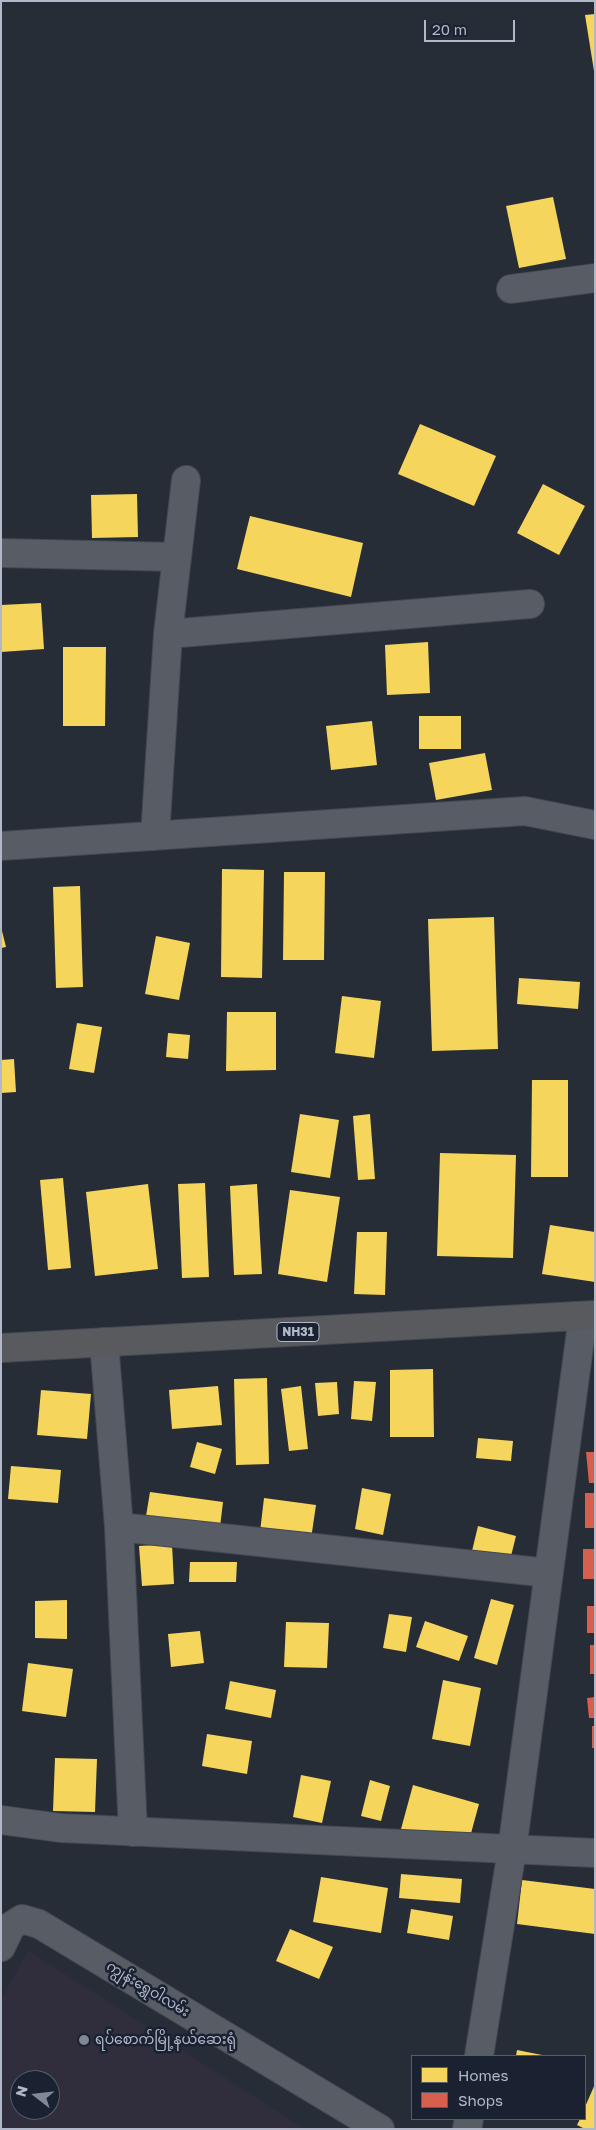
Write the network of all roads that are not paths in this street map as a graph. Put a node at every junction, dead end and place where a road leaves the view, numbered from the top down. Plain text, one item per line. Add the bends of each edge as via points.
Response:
1 (595, 278) edge
2 (511, 290) dead end
3 (186, 480) dead end
4 (1, 554) edge
5 (177, 556) junction
6 (530, 604) dead end
7 (168, 634) junction
8 (595, 825) edge
9 (155, 836) junction
10 (1, 846) edge
11 (589, 1316) edge
12 (104, 1342) junction
13 (1, 1348) edge
14 (119, 1527) junction
15 (549, 1573) junction
16 (1, 1820) edge
17 (133, 1832) junction
18 (512, 1850) junction
19 (595, 1853) edge
20 (1, 1947) edge
21 (479, 2055) edge
22 (380, 2129) edge

1 - 2 street
3 - 5 street
4 - 5 street
5 - 7 street
6 - 7 street
7 - 9 street
8 - 9 street via 525,811
9 - 10 street
11 - 12 highway, NH31
11 - 15 street
12 - 13 highway, NH31
12 - 14 street
14 - 15 street
14 - 17 street
15 - 18 street
16 - 17 street via 61,1828
17 - 18 street
18 - 19 street
18 - 21 street
20 - 22 street, ကျွန်းရွှေဝါလမ်း via 11,1926 22,1919 39,1924

